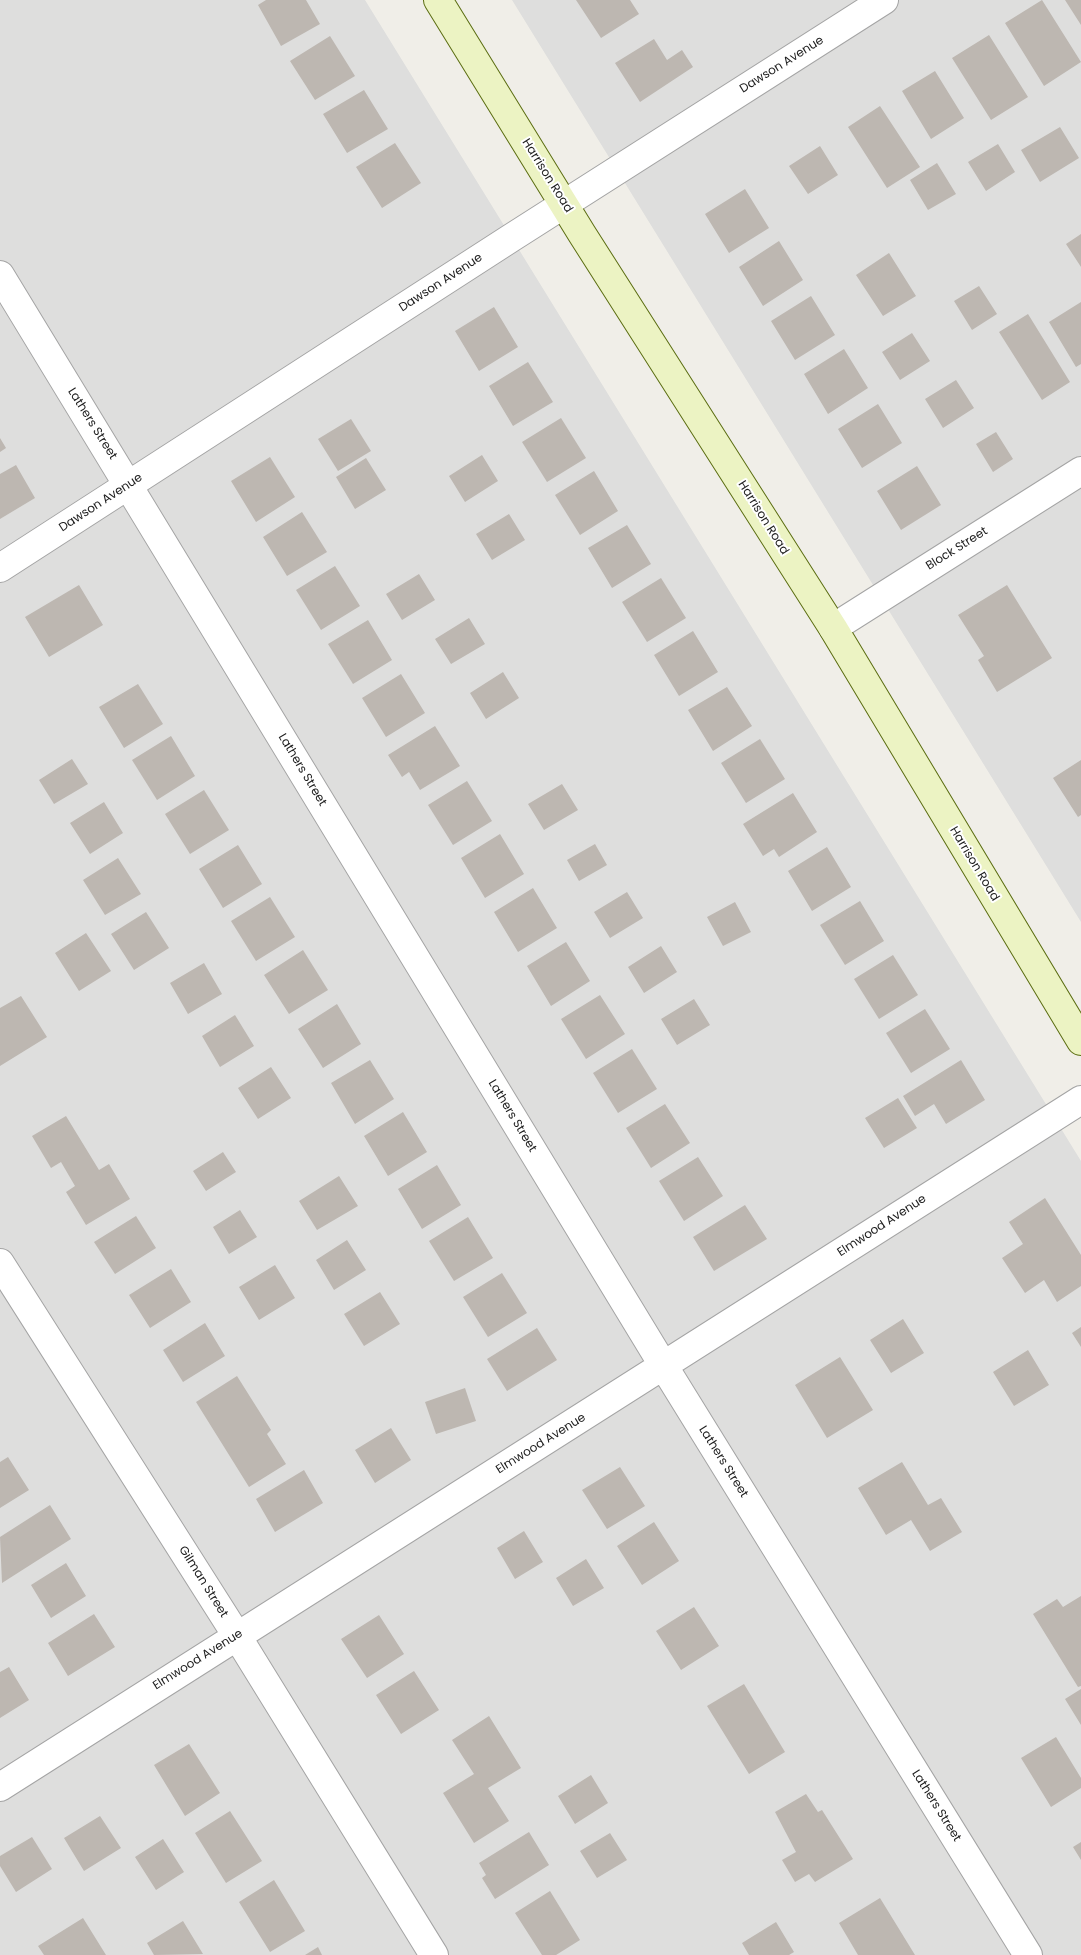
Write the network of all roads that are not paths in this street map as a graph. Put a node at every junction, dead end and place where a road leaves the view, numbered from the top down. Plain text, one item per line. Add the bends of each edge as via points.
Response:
1 (438, 0) edge
2 (884, 0) edge
3 (564, 204) junction
4 (0, 275) edge
5 (1081, 471) edge
6 (129, 485) junction
7 (0, 568) edge
8 (833, 628) junction
9 (1081, 1041) edge
10 (1081, 1100) edge
11 (0, 1263) edge
12 (663, 1365) junction
13 (237, 1636) junction
14 (0, 1787) edge
15 (434, 1955) edge
16 (1028, 1955) edge

1 - 3 street, Harrison Road
2 - 3 street, Dawson Avenue
3 - 6 street, Dawson Avenue
3 - 8 street, Harrison Road
4 - 6 street, Lathers Street
5 - 8 street, Block Street
6 - 7 street, Dawson Avenue
6 - 12 street, Lathers Street
8 - 9 street, Harrison Road
10 - 12 street, Elmwood Avenue
11 - 13 street, Gilman Street
12 - 13 street, Elmwood Avenue
12 - 16 street, Lathers Street
13 - 14 street, Elmwood Avenue
13 - 15 street, Gilman Street

